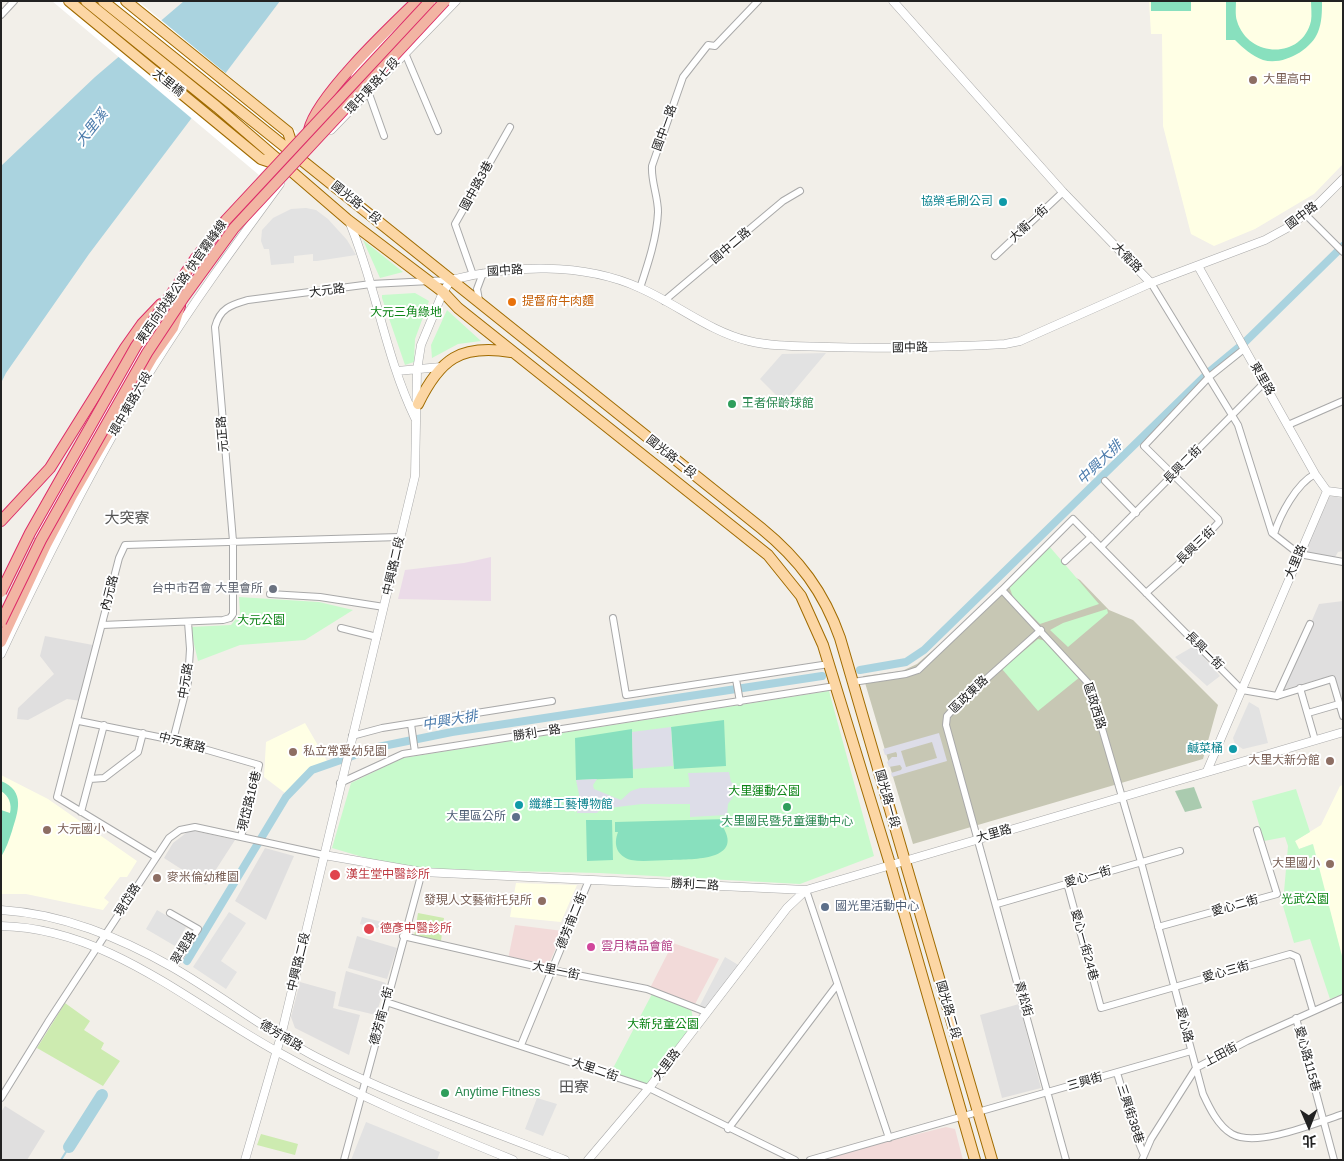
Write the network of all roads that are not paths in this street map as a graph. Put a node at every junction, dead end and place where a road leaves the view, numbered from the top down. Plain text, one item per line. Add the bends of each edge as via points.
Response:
1 (14, 1) edge
2 (68, 1) edge
3 (86, 1) edge
4 (103, 1) edge
5 (126, 1) edge
6 (417, 1) edge
7 (423, 1) edge
8 (430, 1) edge
9 (438, 1) edge
10 (445, 1) edge
11 (456, 1) edge
12 (758, 1) edge
13 (893, 1) edge
14 (1, 15) edge
15 (405, 53) junction
16 (368, 91) junction
17 (345, 99) junction
18 (510, 127) dead end
19 (308, 130) junction
20 (438, 132) dead end
21 (384, 136) dead end
22 (288, 142) junction
23 (298, 156) junction
24 (272, 160) junction
25 (287, 169) junction
26 (1343, 179) edge
27 (800, 191) dead end
28 (1063, 192) junction
29 (263, 198) joint
30 (1305, 214) junction
31 (348, 220) junction
32 (1343, 252) edge
33 (995, 256) dead end
34 (1198, 266) junction
35 (483, 273) junction
36 (473, 275) junction
37 (427, 280) junction
38 (451, 280) junction
39 (1151, 283) junction
40 (371, 284) junction
41 (640, 288) junction
42 (172, 292) junction
43 (443, 292) junction
44 (184, 297) junction
45 (664, 301) junction
46 (480, 304) junction
47 (215, 327) joint
48 (1243, 345) junction
49 (513, 352) junction
50 (441, 367) junction
51 (417, 370) junction
52 (397, 371) junction
53 (1210, 377) junction
54 (1264, 383) junction
55 (1343, 401) edge
56 (418, 404) junction
57 (1232, 414) junction
58 (415, 418) junction
59 (1288, 424) junction
60 (1315, 474) junction
61 (1173, 475) junction
62 (1105, 481) dead end
63 (1327, 491) junction
64 (1343, 493) edge
65 (1136, 513) junction
66 (1, 521) edge
67 (1274, 534) junction
68 (400, 537) junction
69 (1091, 537) junction
70 (233, 541) junction
71 (1101, 547) junction
72 (1299, 554) junction
73 (1065, 561) dead end
74 (1343, 562) edge
75 (1002, 590) junction
76 (1, 592) edge
77 (1146, 593) junction
78 (270, 594) dead end
79 (384, 607) junction
80 (1, 613) edge
81 (613, 618) dead end
82 (1, 622) edge
83 (188, 622) junction
84 (1310, 624) dead end
85 (102, 625) junction
86 (341, 628) dead end
87 (1041, 630) junction
88 (377, 637) junction
89 (1, 642) edge
90 (1, 654) edge
91 (829, 664) junction
92 (736, 680) junction
93 (853, 682) junction
94 (835, 686) junction
95 (1300, 688) junction
96 (1242, 690) junction
97 (1277, 696) junction
98 (552, 701) dead end
99 (740, 702) junction
100 (1339, 704) junction
101 (1308, 714) junction
102 (1343, 716) edge
103 (79, 720) junction
104 (411, 724) junction
105 (104, 725) junction
106 (1343, 732) edge
107 (143, 733) junction
108 (352, 738) junction
109 (173, 740) junction
110 (1315, 740) junction
111 (415, 752) junction
112 (259, 765) joint
113 (1207, 771) junction
114 (90, 779) junction
115 (340, 783) junction
116 (1120, 797) junction
117 (81, 812) junction
118 (1257, 830) dead end
119 (241, 837) junction
120 (978, 838) junction
121 (1180, 851) dead end
122 (324, 856) junction
123 (156, 857) junction
124 (904, 860) junction
125 (1141, 862) junction
126 (890, 864) junction
127 (422, 872) junction
128 (589, 880) junction
129 (1067, 883) junction
130 (806, 890) junction
131 (996, 904) junction
132 (1, 910) edge
133 (170, 913) dead end
134 (1, 926) edge
135 (1158, 927) junction
136 (106, 934) junction
137 (403, 936) junction
138 (99, 947) junction
139 (173, 967) junction
140 (552, 970) junction
141 (837, 985) junction
142 (1174, 987) junction
143 (1343, 998) edge
144 (386, 1002) junction
145 (1101, 1008) joint
146 (1313, 1011) junction
147 (706, 1012) junction
148 (1296, 1018) junction
149 (281, 1036) junction
150 (521, 1045) junction
151 (276, 1051) junction
152 (1191, 1051) junction
153 (1196, 1068) junction
154 (1117, 1073) junction
155 (365, 1080) junction
156 (649, 1088) junction
157 (1048, 1093) junction
158 (361, 1096) junction
159 (1, 1098) edge
160 (978, 1112) junction
161 (1343, 1114) edge
162 (962, 1116) junction
163 (1324, 1120) junction
164 (728, 1129) junction
165 (889, 1138) junction
166 (1143, 1157) edge
167 (245, 1160) edge
168 (344, 1160) edge
169 (513, 1160) edge
170 (565, 1160) edge
171 (588, 1160) edge
172 (796, 1160) edge
173 (810, 1160) edge
174 (975, 1160) edge
175 (992, 1160) edge
176 (1066, 1160) edge
177 (1334, 1160) edge

1 - 14 street
2 - 24 main road, 大里橋 via 261,159
3 - 24 main road, 大里橋 via 218,108
4 - 22 main road, 大里橋
5 - 22 main road via 288,132
6 - 19 highway via 322,102
7 - 17 street, 環中東路七段 via 365,61
8 - 19 highway, 東西向快速公路 快官霧峰線, bridge
9 - 17 street, 環中東路七段
10 - 44 highway, 東西向快速公路 快官霧峰線, bridge via 244,216
11 - 15 street, 環中東路七段
12 - 41 street, 國中一路 via 716,46 708,45 683,77 652,166 658,214
13 - 28 street, 大衛路
15 - 16 street, 環中東路七段
15 - 20 street
16 - 21 street
16 - 23 street, 環中東路七段 via 343,119
17 - 23 street, 環中東路七段 via 318,124
18 - 36 street, 國中路3巷 via 455,224
19 - 42 highway, 東西向快速公路 快官霧峰線, bridge via 226,220
22 - 23 main road, 國光路一段
23 - 25 street, 環中東路七段
23 - 38 main road, 國光路一段
24 - 25 main road, 國光路一段
25 - 29 street, 環中東路七段
25 - 31 main road, 國光路一段
25 - 90 street, 環中東路六段 via 153,367 80,497
26 - 30 street, 國中路
27 - 45 street, 國中二路 via 783,201
28 - 33 street, 大衛一街
28 - 39 street, 大衛路
29 - 80 street, 環中東路六段 via 229,226 199,262 140,351 37,538
30 - 32 street
30 - 34 street, 國中路 via 1265,240
31 - 37 main road, 國光路一段
31 - 40 street, 中興路二段
34 - 39 street, 國中路
34 - 48 street, 東里路
35 - 36 street, 國中路
35 - 41 street, 國中路 via 528,270 580,272 599,274
35 - 46 street via 476,288
36 - 38 street, 國中路
37 - 38 street, 大元路
37 - 40 street, 大元路
37 - 43 main road, 國光路一段
38 - 43 street, 中興路二段
38 - 46 main road, 國光路一段
39 - 45 street, 國中路 via 1020,341 952,347 767,345 723,332
39 - 53 street, 大衛路
40 - 47 street, 大元路 via 248,300 230,305 221,312
40 - 52 street, 中興路二段
41 - 45 street, 國中路
42 - 66 highway, bridge via 124,348 46,472
42 - 76 highway, 東西向快速公路 快官霧峰線, bridge via 136,346 30,533
43 - 49 main road, 國光路一段
43 - 51 street, 中興路二段 via 422,345
44 - 82 highway, 東西向快速公路 快官霧峰線, bridge via 147,354 68,492
44 - 89 highway, bridge via 173,328 147,367 55,528
46 - 93 main road, 國光路一段 via 783,546 825,601
47 - 70 street, 元正路
48 - 53 street
48 - 54 street, 東里路
49 - 50 main road via 469,351 448,360
49 - 91 main road, 國光路一段 via 768,556 801,596
50 - 51 street
50 - 56 main road via 428,382
51 - 52 street
51 - 56 street, 中興路二段
52 - 58 street, 中興路二段
53 - 57 street, 大衛路
53 - 61 street, 長興三街 via 1144,446
54 - 57 street, 長興二街
54 - 59 street, 東里路
55 - 59 street
56 - 58 street, 中興路二段
57 - 61 street, 長興二街
57 - 67 street, 大衛路
58 - 68 street, 中興路二段 via 415,476
59 - 60 street, 東里路
60 - 63 street, 東里路
60 - 67 street via 1292,499
61 - 65 street, 長興二街
61 - 77 street, 長興三街 via 1218,519 1218,526
62 - 65 street
63 - 64 street
63 - 72 street, 大里路
65 - 71 street, 長興二街
67 - 72 street
68 - 70 street, 內元路
68 - 79 street, 中興路二段
69 - 71 street, 長興一街
69 - 73 street
69 - 75 street, 長興一街 via 1073,519
70 - 83 street, 元正路 via 233,614 230,618
70 - 85 street, 內元路 via 125,545
71 - 77 street, 長興一街
72 - 74 street
72 - 96 street, 大里路
75 - 87 street, 區政西路
75 - 93 street via 918,670
77 - 96 street, 長興一街
78 - 79 street via 320,597
79 - 88 street, 中興路二段
81 - 92 street via 626,695
83 - 85 street
83 - 109 street, 中元路 via 188,682
84 - 97 street
85 - 103 street, 內元路
86 - 88 street
87 - 116 street, 區政西路 via 1089,684
87 - 120 street, 區政東路 via 948,716 946,725
88 - 108 street, 中興路二段
91 - 92 street
91 - 94 main road, 國光路一段
92 - 99 street
93 - 124 main road, 國光路一段
94 - 99 street, 勝利一路
94 - 126 main road, 國光路一段
95 - 97 street
95 - 100 street via 1332,679
95 - 101 street
96 - 97 street
96 - 113 street, 大里路
98 - 104 street
99 - 111 street, 勝利一路
100 - 101 street
100 - 102 street
101 - 110 street
103 - 105 street, 中元東路
103 - 117 street, 內元路 via 57,797
104 - 108 street via 382,728
104 - 111 street
105 - 107 street, 中元東路
105 - 114 street
106 - 110 street
107 - 109 street, 中元東路
107 - 114 street via 138,752 104,778
108 - 115 street, 中興路二段
109 - 112 street, 中元東路
110 - 113 street
111 - 115 street, 勝利一路 via 403,754
112 - 119 street, 現岱路16巷
113 - 116 street, 大里路
114 - 117 street
115 - 122 street, 中興路二段
116 - 120 street, 大里路
116 - 125 street, 愛心路
117 - 123 street, 內元路
118 - 135 street, 愛心二街 via 1277,894
119 - 122 street, 現岱路
119 - 123 street, 現岱路 via 188,827 169,838
120 - 124 street, 大里路
120 - 131 street, 青松街
121 - 125 street, 愛心一街
122 - 127 street, 勝利二路
122 - 149 street, 中興路二段
123 - 136 street, 現岱路
124 - 126 street, 大里路
124 - 160 main road, 國光路二段
125 - 129 street, 愛心一街
125 - 135 street, 愛心路
126 - 130 street, 大里路
126 - 162 main road, 國光路二段
127 - 128 street, 勝利二路
127 - 137 street, 德芳南一街
128 - 130 street, 勝利二路
128 - 140 street, 德芳南二街
129 - 131 street, 愛心一街
129 - 145 street, 愛心一街24巷
130 - 141 street
130 - 147 street, 大里路 via 787,908
131 - 157 street, 青松街
132 - 136 street, 德芳南路 via 65,920
133 - 139 street, 翠堤路 via 198,929
134 - 138 street, 德芳南路 via 24,926
135 - 142 street, 愛心路
136 - 138 street, 現岱路
136 - 139 street, 德芳南路
137 - 140 street, 大里一街
137 - 144 street, 德芳南一街
138 - 151 street, 德芳南路
138 - 159 street, 現岱路
139 - 149 street, 德芳南路
140 - 147 street, 大里一街 via 647,989
140 - 150 street, 德芳南二街
141 - 164 street
141 - 165 street
142 - 145 street, 愛心三街
142 - 146 street, 愛心三街 via 1290,954 1297,957
142 - 152 street, 愛心路
143 - 146 street, 上田街
144 - 150 street, 大里二街
144 - 155 street, 德芳南一街
146 - 148 street, 上田街
147 - 156 street, 大里路
148 - 153 street, 上田街
148 - 163 street, 愛心路115巷
149 - 151 street, 中興路二段
149 - 155 street, 德芳南路 via 315,1057
150 - 156 street, 大里二街
151 - 158 street, 德芳南路
151 - 167 street, 中興路二段
152 - 153 street, 愛心路
152 - 154 street, 三興街
153 - 163 street, 愛心路 via 1211,1110 1232,1134 1262,1139
153 - 166 street, 上田街
154 - 157 street, 三興街
154 - 166 street, 三興街38巷
155 - 158 street, 德芳南一街
155 - 170 street, 德芳南路
156 - 164 street, 大里二街
156 - 171 street, 大里路
157 - 160 street, 三興街
157 - 176 street, 青松街
158 - 168 street, 德芳南一街
158 - 169 street, 德芳南路
160 - 162 street
160 - 175 main road, 國光路二段
161 - 163 street, 愛心路
162 - 165 street
162 - 174 main road, 國光路二段
163 - 177 street, 愛心路115巷
164 - 172 street, 大里二街
165 - 173 street

